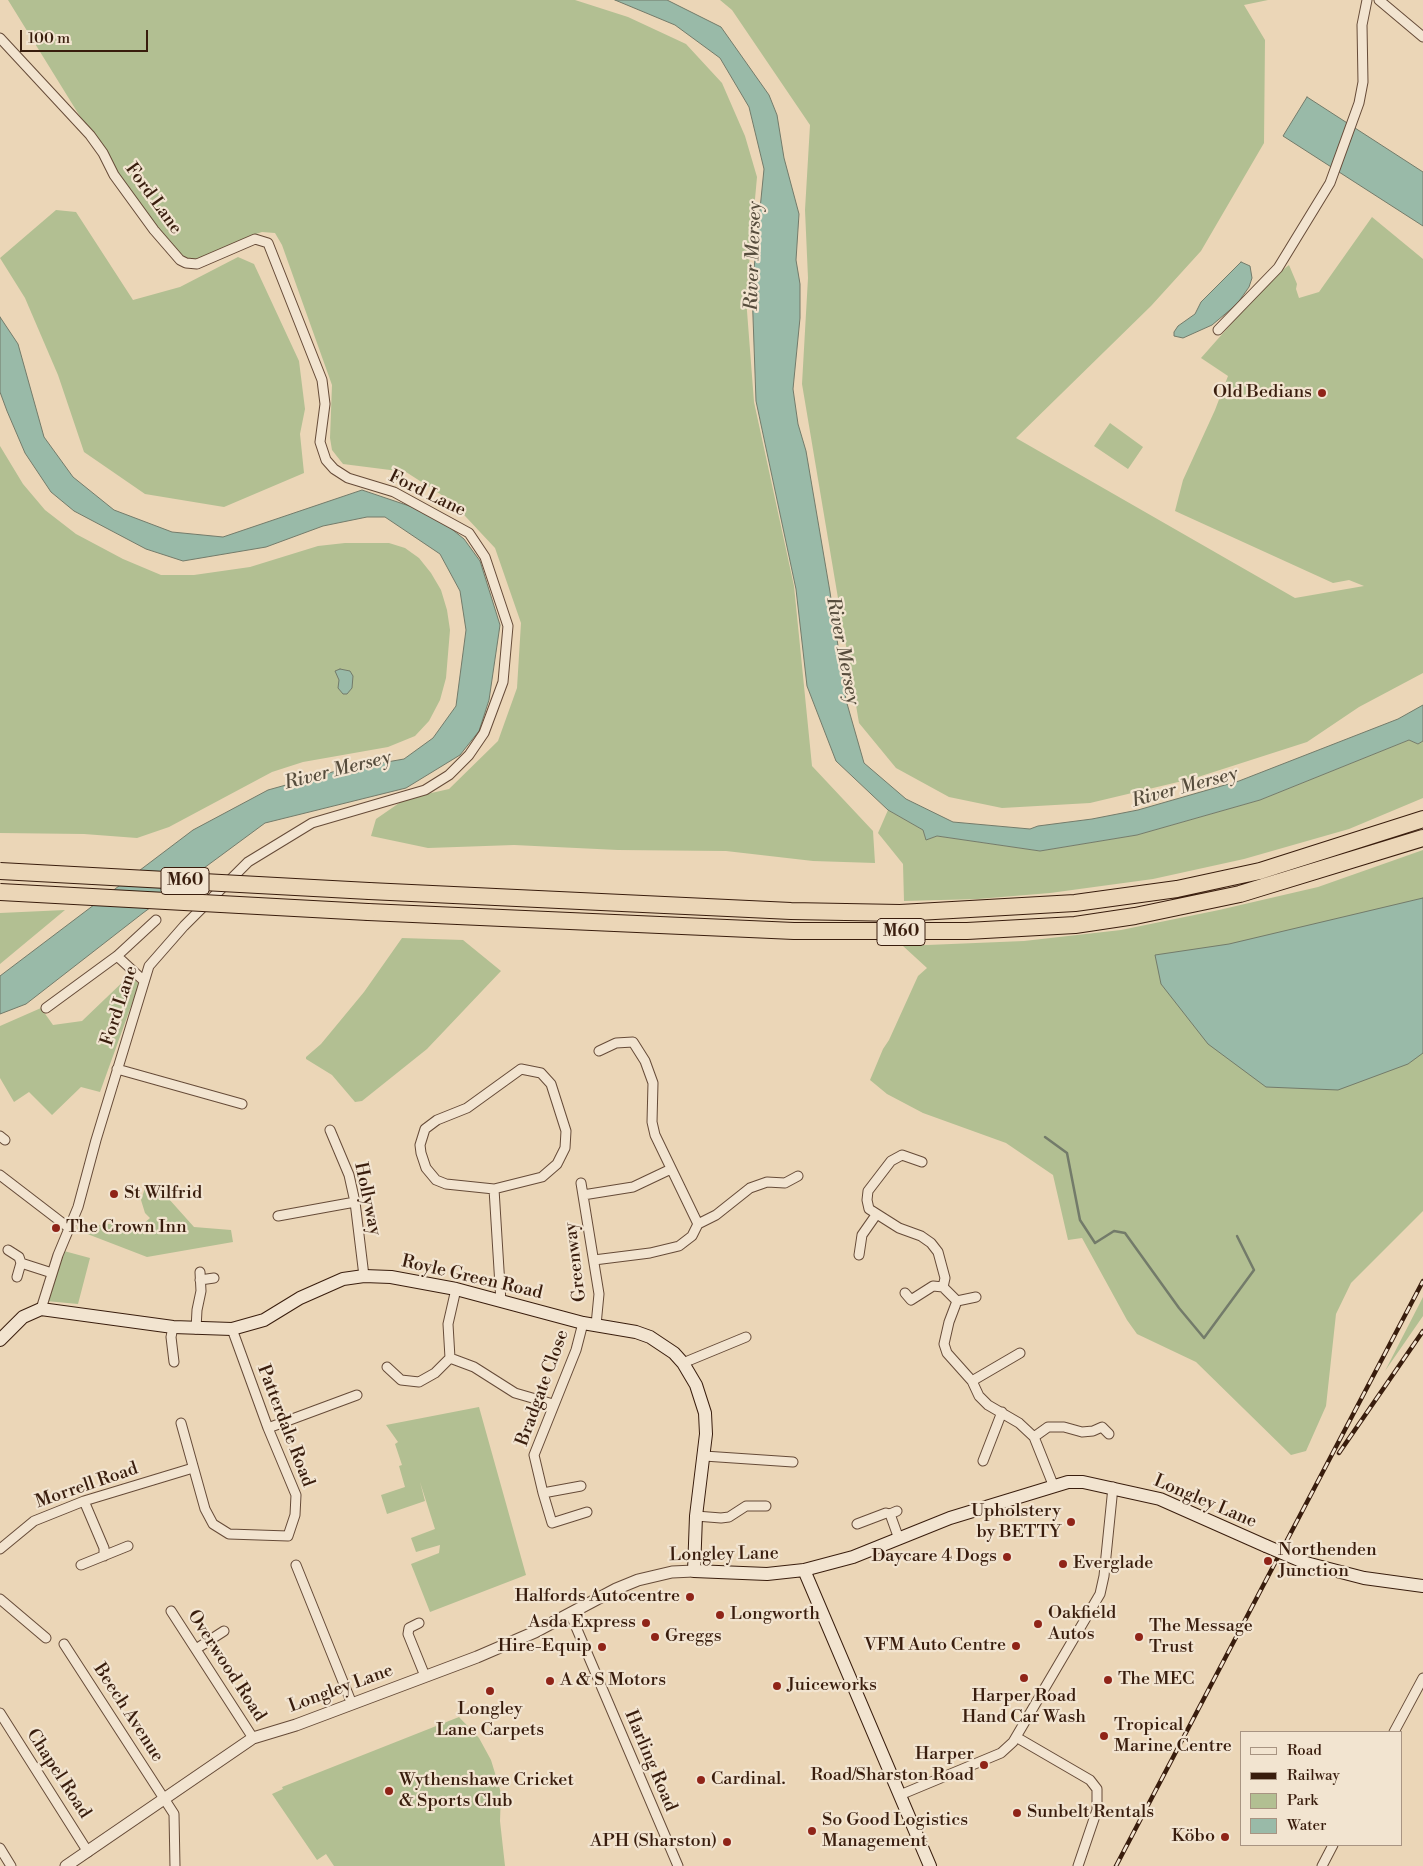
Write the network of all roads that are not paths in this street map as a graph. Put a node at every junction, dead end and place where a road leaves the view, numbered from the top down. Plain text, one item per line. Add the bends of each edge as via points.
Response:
1 (1366, 0) edge
2 (1379, 0) edge
3 (1423, 37) edge
4 (0, 38) edge
5 (1218, 330) dead end
6 (1419, 820) edge
7 (1423, 838) edge
8 (0, 871) edge
9 (0, 892) edge
10 (156, 920) dead end
11 (117, 956) junction
12 (144, 981) junction
13 (46, 1008) dead end
14 (598, 1051) dead end
15 (116, 1069) junction
16 (242, 1104) dead end
17 (330, 1130) dead end
18 (922, 1162) dead end
19 (670, 1169) junction
20 (0, 1175) edge
21 (798, 1176) dead end
22 (581, 1183) dead end
23 (494, 1189) junction
24 (583, 1194) junction
25 (355, 1202) junction
26 (876, 1215) junction
27 (278, 1216) dead end
28 (698, 1224) junction
29 (69, 1228) junction
30 (8, 1250) dead end
31 (859, 1255) dead end
32 (594, 1260) junction
33 (21, 1263) junction
34 (52, 1273) junction
35 (364, 1276) junction
36 (16, 1277) dead end
37 (214, 1278) dead end
38 (943, 1287) junction
39 (456, 1290) junction
40 (905, 1292) dead end
41 (976, 1297) dead end
42 (501, 1302) junction
43 (957, 1302) junction
44 (41, 1309) junction
45 (583, 1323) junction
46 (596, 1325) junction
47 (173, 1327) junction
48 (196, 1329) junction
49 (232, 1329) junction
50 (746, 1337) dead end
51 (0, 1340) edge
52 (1020, 1353) dead end
53 (450, 1358) junction
54 (174, 1362) dead end
55 (683, 1363) junction
56 (387, 1367) dead end
57 (397, 1376) junction
58 (972, 1381) junction
59 (390, 1384) dead end
60 (357, 1395) dead end
61 (552, 1404) junction
62 (1002, 1412) junction
63 (181, 1423) dead end
64 (268, 1428) junction
65 (1110, 1434) dead end
66 (1034, 1437) junction
67 (704, 1456) junction
68 (983, 1461) dead end
69 (793, 1462) dead end
70 (193, 1468) junction
71 (581, 1486) dead end
72 (1054, 1487) junction
73 (1113, 1487) junction
74 (543, 1493) junction
75 (744, 1496) dead end
76 (84, 1502) junction
77 (746, 1506) junction
78 (766, 1506) dead end
79 (587, 1512) dead end
80 (696, 1516) junction
81 (857, 1524) dead end
82 (900, 1539) junction
83 (128, 1546) dead end
84 (0, 1550) edge
85 (104, 1556) junction
86 (81, 1565) dead end
87 (296, 1566) dead end
88 (804, 1570) junction
89 (694, 1571) junction
90 (1423, 1586) edge
91 (0, 1599) edge
92 (171, 1611) dead end
93 (570, 1613) junction
94 (418, 1623) dead end
95 (224, 1631) dead end
96 (46, 1638) dead end
97 (64, 1644) dead end
98 (196, 1649) junction
99 (425, 1676) junction
100 (1423, 1678) edge
101 (352, 1704) junction
102 (0, 1713) edge
103 (1395, 1731) edge
104 (1016, 1737) junction
105 (253, 1738) junction
106 (900, 1795) junction
107 (164, 1800) junction
108 (1332, 1846) edge
109 (0, 1848) edge
110 (88, 1852) junction
111 (928, 1865) edge
112 (11, 1866) edge
113 (66, 1866) edge
114 (175, 1866) edge
115 (678, 1866) edge
116 (1078, 1866) edge
117 (1322, 1866) edge

1 - 5 street via 1362,25 1363,82 1359,103 1330,183 1278,268
2 - 3 street
4 - 12 street, Ford Lane via 90,135 103,152 114,176 180,260 197,264 255,239 268,243 322,380 325,404 320,442 326,460 348,478 394,492 468,533 485,557 508,626 504,682 484,733 469,756 449,775 425,790 312,823 248,862 149,966
6 - 8 highway, M60, bridge via 1260,871 1177,889 1075,903 890,913 369,891
7 - 9 highway, M60, bridge via 1240,894 1135,916 1075,925 958,931 794,931
10 - 11 street
11 - 12 street
11 - 13 street
12 - 15 street, Ford Lane
14 - 19 street via 616,1043 633,1042 641,1055 653,1083 652,1122
15 - 16 street
15 - 29 street, Ford Lane via 78,1207
17 - 25 street, Hollyway via 349,1175
18 - 26 street via 902,1155 891,1161 868,1192 869,1209
19 - 24 street via 633,1187
19 - 28 street
20 - 29 street
21 - 28 street via 785,1183 767,1182 750,1188 716,1216
22 - 24 street, Greenway
23 - 23 street via 436,1180 426,1168 421,1153 422,1135 430,1124 467,1108 521,1069 535,1070 547,1077 563,1118 567,1139 563,1156 542,1177
23 - 42 street
24 - 32 street, Greenway
25 - 27 street
25 - 35 street, Hollyway
26 - 31 street via 862,1235
26 - 38 street via 931,1243 938,1252 945,1278
28 - 32 street via 692,1236 679,1246
29 - 34 street, Ford Lane
30 - 33 street via 19,1257
32 - 46 street, Greenway via 599,1294
33 - 34 street
33 - 36 street
34 - 44 street, Ford Lane
35 - 39 main road, Royle Green Road via 391,1277
35 - 49 main road, Royle Green Road via 322,1287 264,1320
37 - 48 street via 200,1276
38 - 40 street via 933,1286 911,1300
38 - 43 street
39 - 42 main road, Royle Green Road
39 - 53 street via 448,1324
41 - 43 street
42 - 45 main road, Royle Green Road
43 - 58 street via 948,1322 944,1344 953,1362
44 - 47 main road, Royle Green Road
44 - 51 main road via 23,1317
45 - 46 main road, Royle Green Road
45 - 61 street, Bradgate Close via 576,1350
46 - 55 main road, Royle Green Road via 650,1337
47 - 48 main road, Royle Green Road
47 - 54 street
48 - 49 main road, Royle Green Road
49 - 64 street, Patterdale Road
50 - 55 street
52 - 58 street
53 - 57 street via 435,1373 419,1382 401,1380
53 - 61 street via 474,1367 515,1393
55 - 67 main road, Royle Green Road via 696,1385 704,1413
56 - 57 street
57 - 59 street
58 - 62 street via 979,1396
60 - 64 street
61 - 74 street, Bradgate Close via 534,1455
62 - 66 street
62 - 68 street
63 - 70 street
64 - 70 street, Patterdale Road via 296,1495 295,1515 288,1536 228,1534 213,1524
65 - 66 street via 1102,1427 1082,1432 1048,1427
66 - 72 street
67 - 69 street
67 - 80 main road, Royle Green Road
70 - 76 street, Morrell Road
71 - 74 street
72 - 73 main road, Longley Lane via 1068,1482
72 - 82 main road, Longley Lane via 950,1518
73 - 90 main road, Longley Lane, bridge via 1160,1499 1306,1563 1364,1578
73 - 104 street via 1100,1594
74 - 79 street, Bradgate Close via 552,1523
75 - 77 street
76 - 84 street, Morrell Road via 34,1521
76 - 85 street via 104,1548
77 - 78 street
77 - 80 street via 729,1517
80 - 89 main road, Royle Green Road
81 - 82 street via 893,1513
82 - 88 main road, Longley Lane via 853,1557
83 - 85 street
85 - 86 street
87 - 101 street
88 - 89 main road, Longley Lane via 767,1574
88 - 106 main road
89 - 93 street, Longley Lane via 672,1572 638,1580
91 - 96 street
92 - 98 street, Overwood Road
93 - 99 street, Longley Lane via 535,1632
93 - 115 street, Harling Road
94 - 99 street via 409,1628 408,1634
95 - 98 street
97 - 107 street, Beech Avenue
98 - 105 street, Overwood Road
99 - 101 street, Longley Lane
100 - 103 street
101 - 105 street, Longley Lane
102 - 110 street, Chapel Road
104 - 106 street via 1001,1753
104 - 116 street via 1090,1780 1097,1789 1097,1810
105 - 107 street, Longley Lane
106 - 111 main road
107 - 110 street, Longley Lane
107 - 114 street, Beech Avenue via 174,1814
108 - 117 street
109 - 112 street
110 - 113 street, Longley Lane

